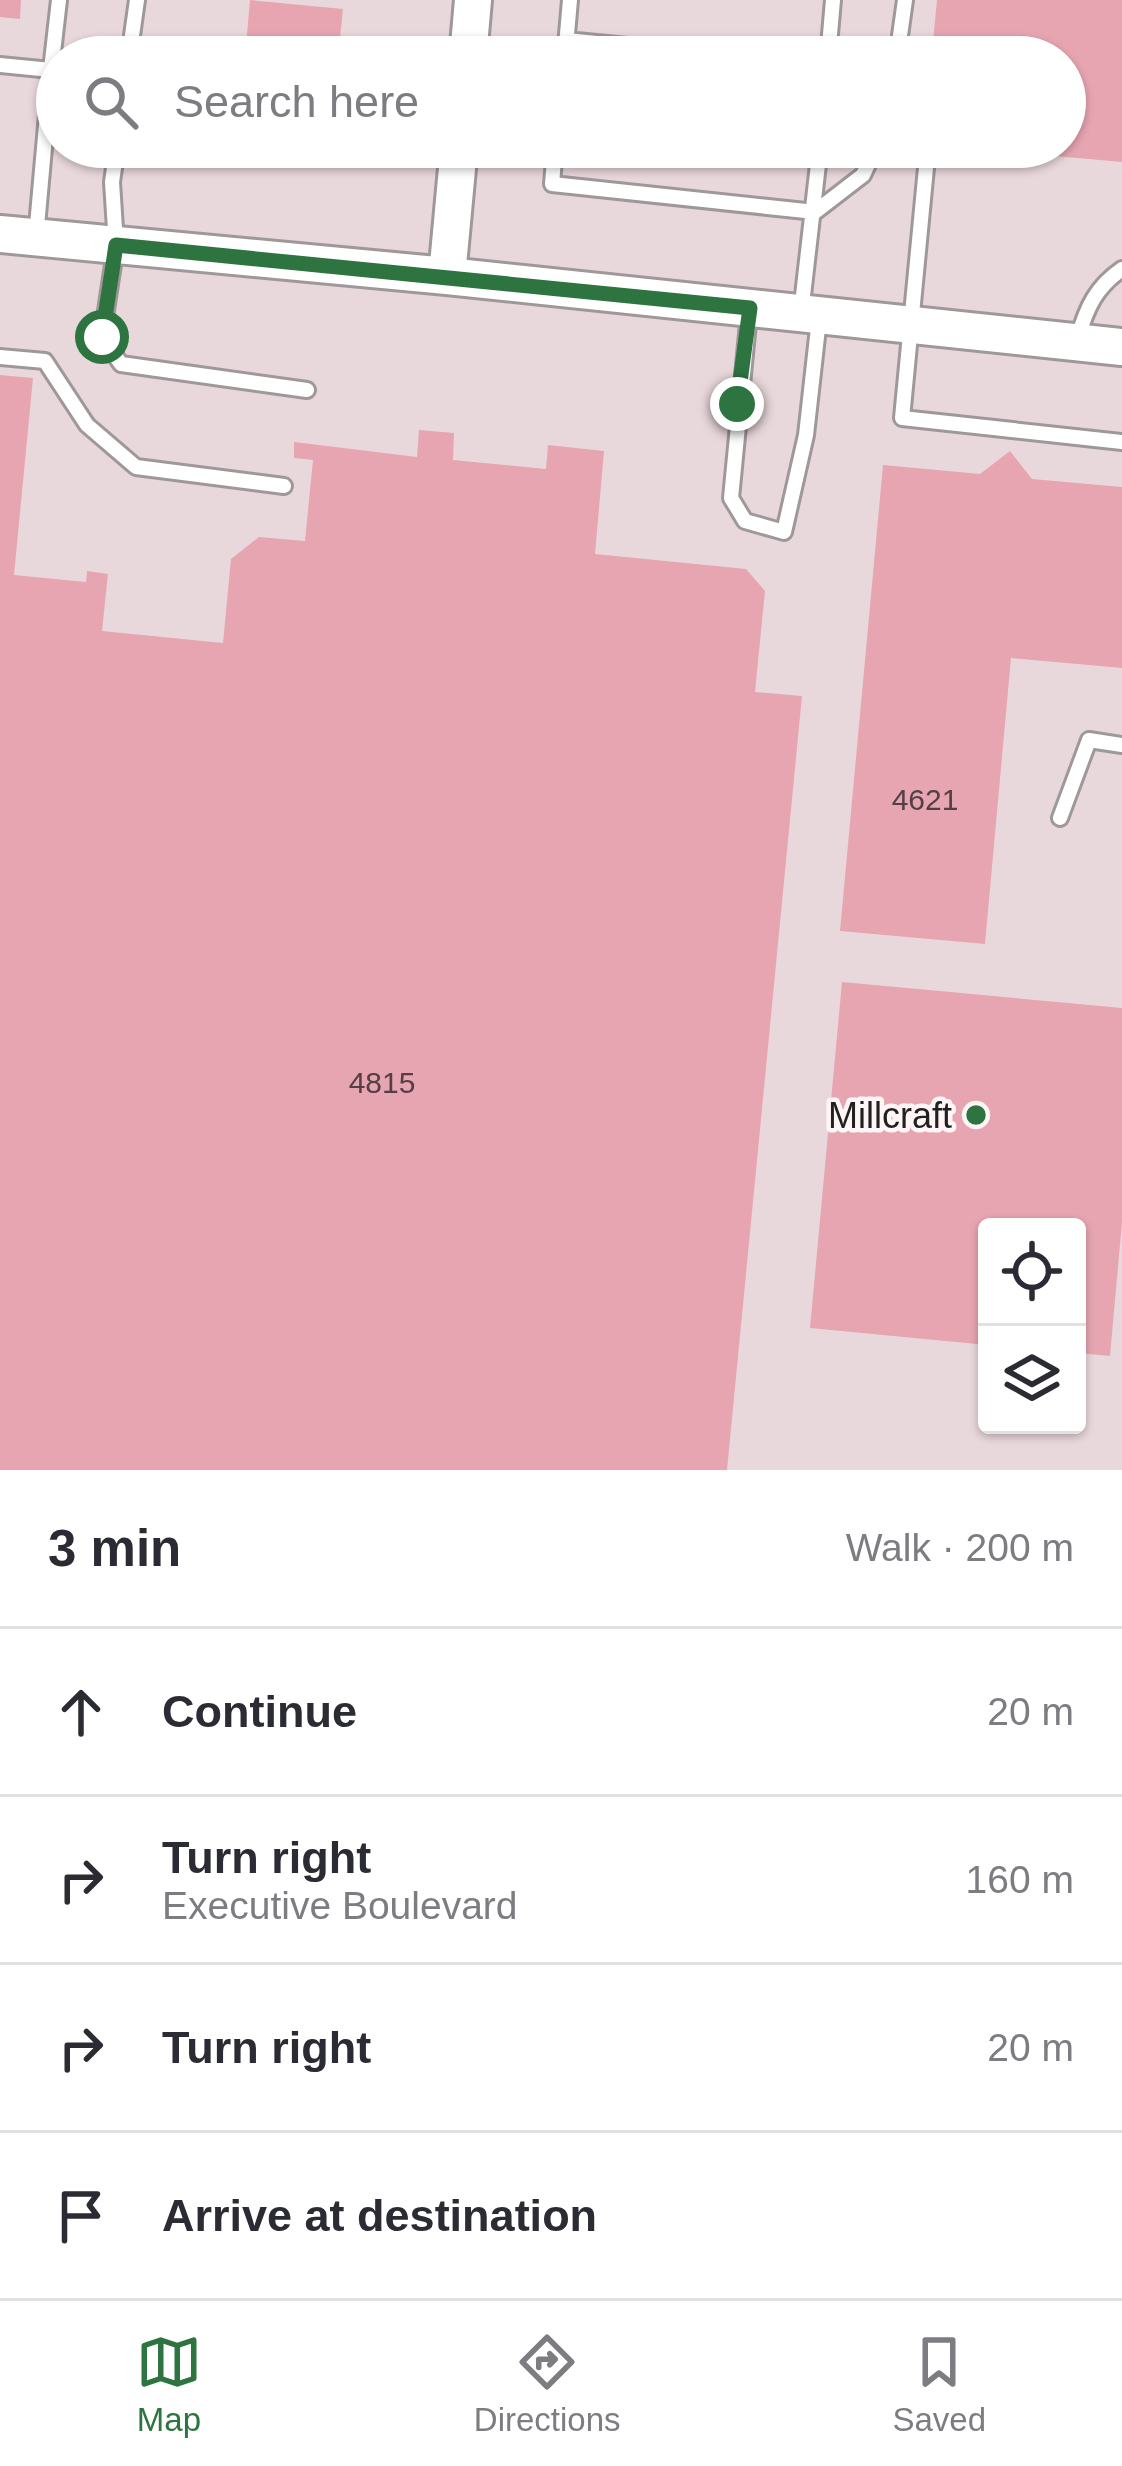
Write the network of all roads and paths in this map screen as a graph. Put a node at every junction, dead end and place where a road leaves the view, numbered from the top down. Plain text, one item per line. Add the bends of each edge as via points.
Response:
1 (59, 0) edge
2 (137, 0) edge
3 (473, 0) edge
4 (570, 0) edge
5 (833, 0) edge
6 (905, 0) edge
7 (55, 36) edge
8 (132, 36) edge
9 (470, 36) edge
10 (566, 36) edge
11 (830, 36) edge
12 (900, 36) edge
13 (0, 65) edge
14 (36, 69) edge
15 (36, 145) edge
16 (114, 168) edge
17 (457, 168) edge
18 (554, 168) edge
19 (818, 168) edge
20 (866, 168) edge
21 (926, 168) edge
22 (814, 212) junction
23 (18, 236) edge
24 (116, 245) junction
25 (1122, 269) edge
26 (447, 276) junction
27 (750, 308) junction
28 (810, 314) junction
29 (909, 324) junction
30 (1077, 342) junction
31 (1122, 347) edge
32 (0, 357) edge
33 (307, 390) dead end
34 (1122, 442) edge
35 (284, 486) dead end
36 (1122, 745) edge
37 (1060, 818) dead end

1 - 7 lane
2 - 8 lane
3 - 9 main road
4 - 10 lane
5 - 11 lane
6 - 12 lane
13 - 14 lane
15 - 23 lane
16 - 24 lane
17 - 26 main road
18 - 22 lane via 552,184
19 - 22 lane
20 - 22 lane
21 - 29 lane
22 - 28 lane
23 - 24 main road
24 - 26 main road
24 - 33 lane via 102,337 121,364
25 - 30 lane via 1088,305
26 - 27 main road
27 - 28 main road
27 - 28 lane via 731,498 745,521 784,532 806,435
28 - 29 main road
29 - 30 main road
29 - 34 lane via 902,418
30 - 31 main road
32 - 35 lane via 45,361 87,425 136,467
36 - 37 lane via 1089,740

